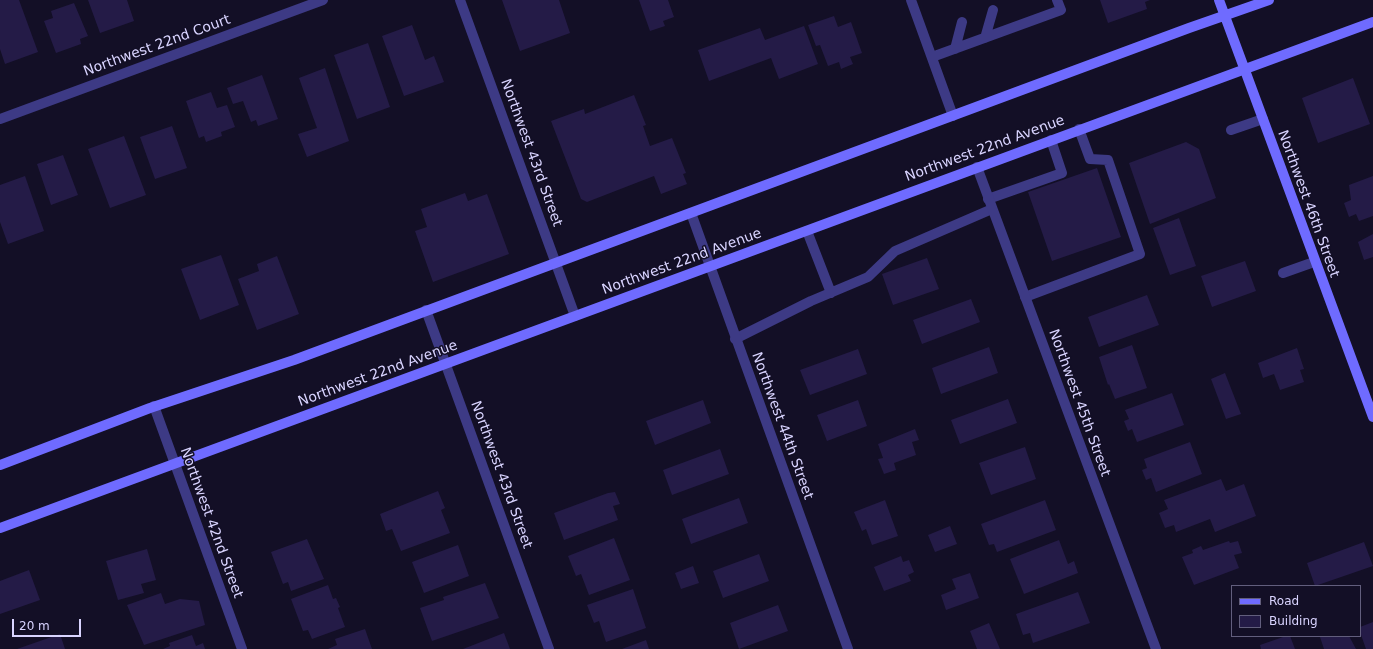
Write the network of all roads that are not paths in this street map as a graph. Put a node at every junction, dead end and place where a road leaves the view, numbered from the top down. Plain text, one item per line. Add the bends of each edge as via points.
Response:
1 (323, 0) edge
2 (460, 0) edge
3 (910, 0) edge
4 (1057, 0) edge
5 (1219, 0) edge
6 (1269, 0) edge
7 (993, 10) dead end
8 (1224, 15) junction
9 (962, 22) dead end
10 (1373, 22) edge
11 (985, 38) junction
12 (955, 48) junction
13 (932, 57) junction
14 (1244, 68) junction
15 (953, 116) junction
16 (0, 119) edge
17 (1262, 119) junction
18 (1079, 130) junction
19 (1231, 130) dead end
20 (1051, 140) junction
21 (977, 167) junction
22 (988, 199) junction
23 (992, 209) junction
24 (691, 213) junction
25 (807, 230) junction
26 (555, 262) junction
27 (1314, 262) junction
28 (710, 266) junction
29 (1283, 272) dead end
30 (831, 293) junction
31 (1025, 297) junction
32 (426, 310) junction
33 (575, 316) junction
34 (735, 339) junction
35 (446, 364) junction
36 (154, 406) junction
37 (1373, 417) edge
38 (174, 463) junction
39 (0, 465) edge
40 (0, 528) edge
41 (242, 649) edge
42 (549, 649) edge
43 (848, 649) edge
44 (1156, 649) edge

1 - 16 street, Northwest 22nd Court
2 - 26 street, Northwest 43rd Street
3 - 13 street
4 - 11 street via 1061,10
5 - 8 main road, Northwest 46th Street
6 - 8 main road
7 - 11 street
8 - 14 main road, Northwest 46th Street
8 - 15 main road
9 - 12 street
10 - 14 main road, Northwest 22nd Avenue
11 - 12 street
12 - 13 street
13 - 15 street
14 - 17 main road, Northwest 46th Street
14 - 18 main road, Northwest 22nd Avenue
15 - 24 main road
17 - 19 street
17 - 27 main road, Northwest 46th Street
18 - 20 main road, Northwest 22nd Avenue
18 - 31 street via 1090,159 1108,160 1140,254
20 - 21 main road, Northwest 22nd Avenue
20 - 22 street via 1062,173
21 - 22 street, Northwest 45th Street
21 - 25 main road, Northwest 22nd Avenue
22 - 23 street, Northwest 45th Street
23 - 30 street via 895,251 868,278
23 - 31 street, Northwest 45th Street
24 - 26 main road
24 - 28 street, Northwest 44th Street
25 - 28 main road, Northwest 22nd Avenue
25 - 30 street
26 - 32 main road
26 - 33 street, Northwest 43rd Street
27 - 29 street
27 - 37 main road, Northwest 46th Street
28 - 33 main road, Northwest 22nd Avenue
28 - 34 street, Northwest 44th Street
30 - 34 street
31 - 44 street, Northwest 45th Street
32 - 35 street, Northwest 43rd Street
32 - 36 main road via 294,360
33 - 35 main road, Northwest 22nd Avenue
34 - 43 street, Northwest 44th Street
35 - 38 main road, Northwest 22nd Avenue
35 - 42 street, Northwest 43rd Street
36 - 38 street, Northwest 42nd Street
36 - 39 main road
38 - 40 main road, Northwest 22nd Avenue
38 - 41 street, Northwest 42nd Street

